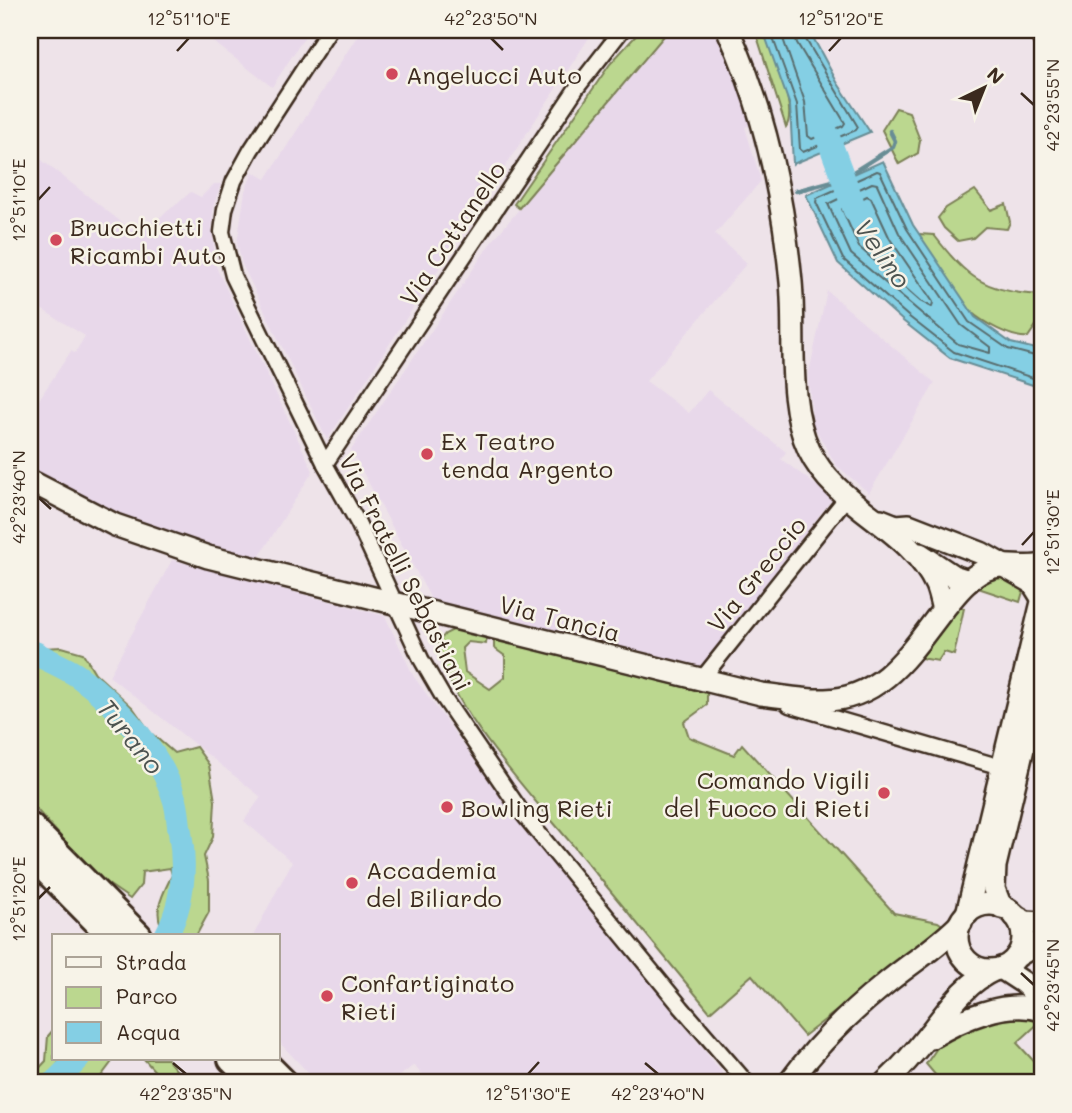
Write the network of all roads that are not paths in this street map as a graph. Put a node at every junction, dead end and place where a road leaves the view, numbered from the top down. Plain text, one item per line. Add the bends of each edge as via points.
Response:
1 (329, 30) edge
2 (622, 30) edge
3 (728, 30) edge
4 (1035, 30) edge
5 (1042, 42) edge
6 (325, 464) junction
7 (30, 481) edge
8 (847, 497) junction
9 (869, 516) junction
10 (909, 548) junction
11 (1001, 565) junction
12 (1042, 565) edge
13 (969, 581) junction
14 (1042, 600) edge
15 (396, 604) junction
16 (943, 610) junction
17 (1042, 669) edge
18 (701, 680) junction
19 (761, 694) junction
20 (1001, 767) junction
21 (30, 827) edge
22 (30, 853) edge
23 (81, 891) junction
24 (1008, 911) junction
25 (964, 919) junction
26 (1042, 923) edge
27 (111, 934) edge
28 (135, 934) edge
29 (1042, 941) edge
30 (1004, 965) junction
31 (1042, 1000) edge
32 (1042, 1010) edge
33 (922, 1043) junction
34 (233, 1060) edge
35 (261, 1060) edge
36 (256, 1083) edge
37 (284, 1083) edge
38 (747, 1083) edge
39 (789, 1083) edge
40 (885, 1083) edge

1 - 6 street, Via Fratelli Sebastiani via 234,181 222,232 233,276
2 - 6 street, Via Cottanello via 576,89
3 - 8 main road via 759,111 786,238 797,415 815,460
4 - 5 street
6 - 15 street, Via Fratelli Sebastiani
7 - 15 main road, Via Tancia via 114,525 148,537 208,557
8 - 9 main road
8 - 18 street, Via Greccio
9 - 10 main road
9 - 11 main road via 909,526
10 - 13 main road
10 - 16 main road via 937,586
11 - 12 main road, Via Tancia
11 - 13 main road, Via Tancia
11 - 14 main road via 1032,582
13 - 16 main road, Via Tancia
14 - 20 main road
15 - 18 main road, Via Tancia
15 - 38 street, Via Fratelli Sebastiani via 443,697 523,814
16 - 19 main road, Via Tancia via 899,666 867,691 825,701
17 - 24 main road via 995,866 994,890
18 - 19 main road, Via Tancia
19 - 20 street
20 - 25 main road
21 - 23 highway
22 - 23 highway
23 - 27 highway
23 - 28 highway
24 - 25 main road via 983,905
24 - 26 main road via 1026,922
24 - 30 main road via 1023,931 1021,948
25 - 30 main road via 958,943 967,960 975,966
25 - 39 main road via 837,1026
29 - 30 main road
30 - 31 main road
30 - 33 main road via 976,980
32 - 33 main road via 1008,1008 961,1021
33 - 40 main road
34 - 36 highway
35 - 37 highway

